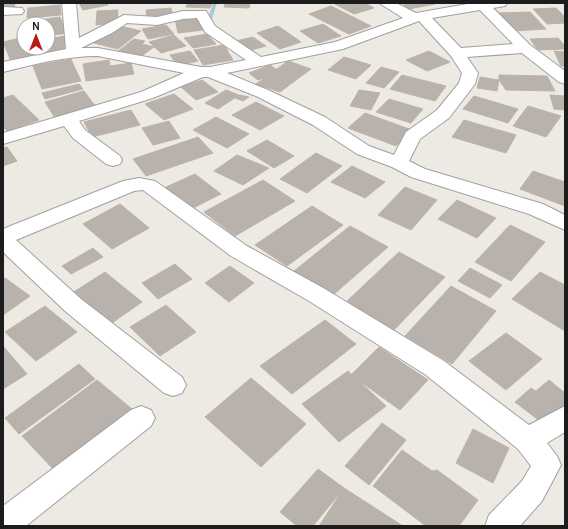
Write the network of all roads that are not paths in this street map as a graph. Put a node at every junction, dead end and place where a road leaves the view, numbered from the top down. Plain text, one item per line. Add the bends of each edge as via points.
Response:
1 (69, 3) edge
2 (386, 3) edge
3 (500, 3) edge
4 (483, 5) junction
5 (3, 11) edge
6 (17, 11) dead end
7 (418, 17) junction
8 (526, 48) junction
9 (74, 49) junction
10 (457, 53) junction
11 (258, 62) junction
12 (3, 67) edge
13 (206, 72) junction
14 (565, 79) edge
15 (69, 120) junction
16 (3, 139) edge
17 (113, 160) dead end
18 (399, 163) junction
19 (565, 223) edge
20 (3, 236) edge
21 (3, 240) edge
22 (173, 385) dead end
23 (141, 418) dead end
24 (565, 418) edge
25 (528, 440) junction
26 (3, 525) edge
27 (500, 526) edge

1 - 9 street
2 - 7 street
3 - 4 street
4 - 7 street
4 - 8 street
5 - 6 street
7 - 10 street
7 - 11 street via 338,46
8 - 10 street
8 - 14 street
9 - 11 street via 124,19 157,22 184,15 201,14 210,29
9 - 12 street
9 - 13 street
10 - 18 street via 470,73 467,84 443,114 412,136
11 - 13 street
13 - 15 street via 147,95
13 - 18 street via 262,93 319,121 363,150
15 - 16 street
15 - 17 street via 79,134
18 - 19 street via 418,173 536,209
20 - 25 street via 130,185 148,185 239,251 317,295 435,368
21 - 22 street via 73,305
23 - 26 street
24 - 25 street
25 - 27 street via 547,465 532,491

